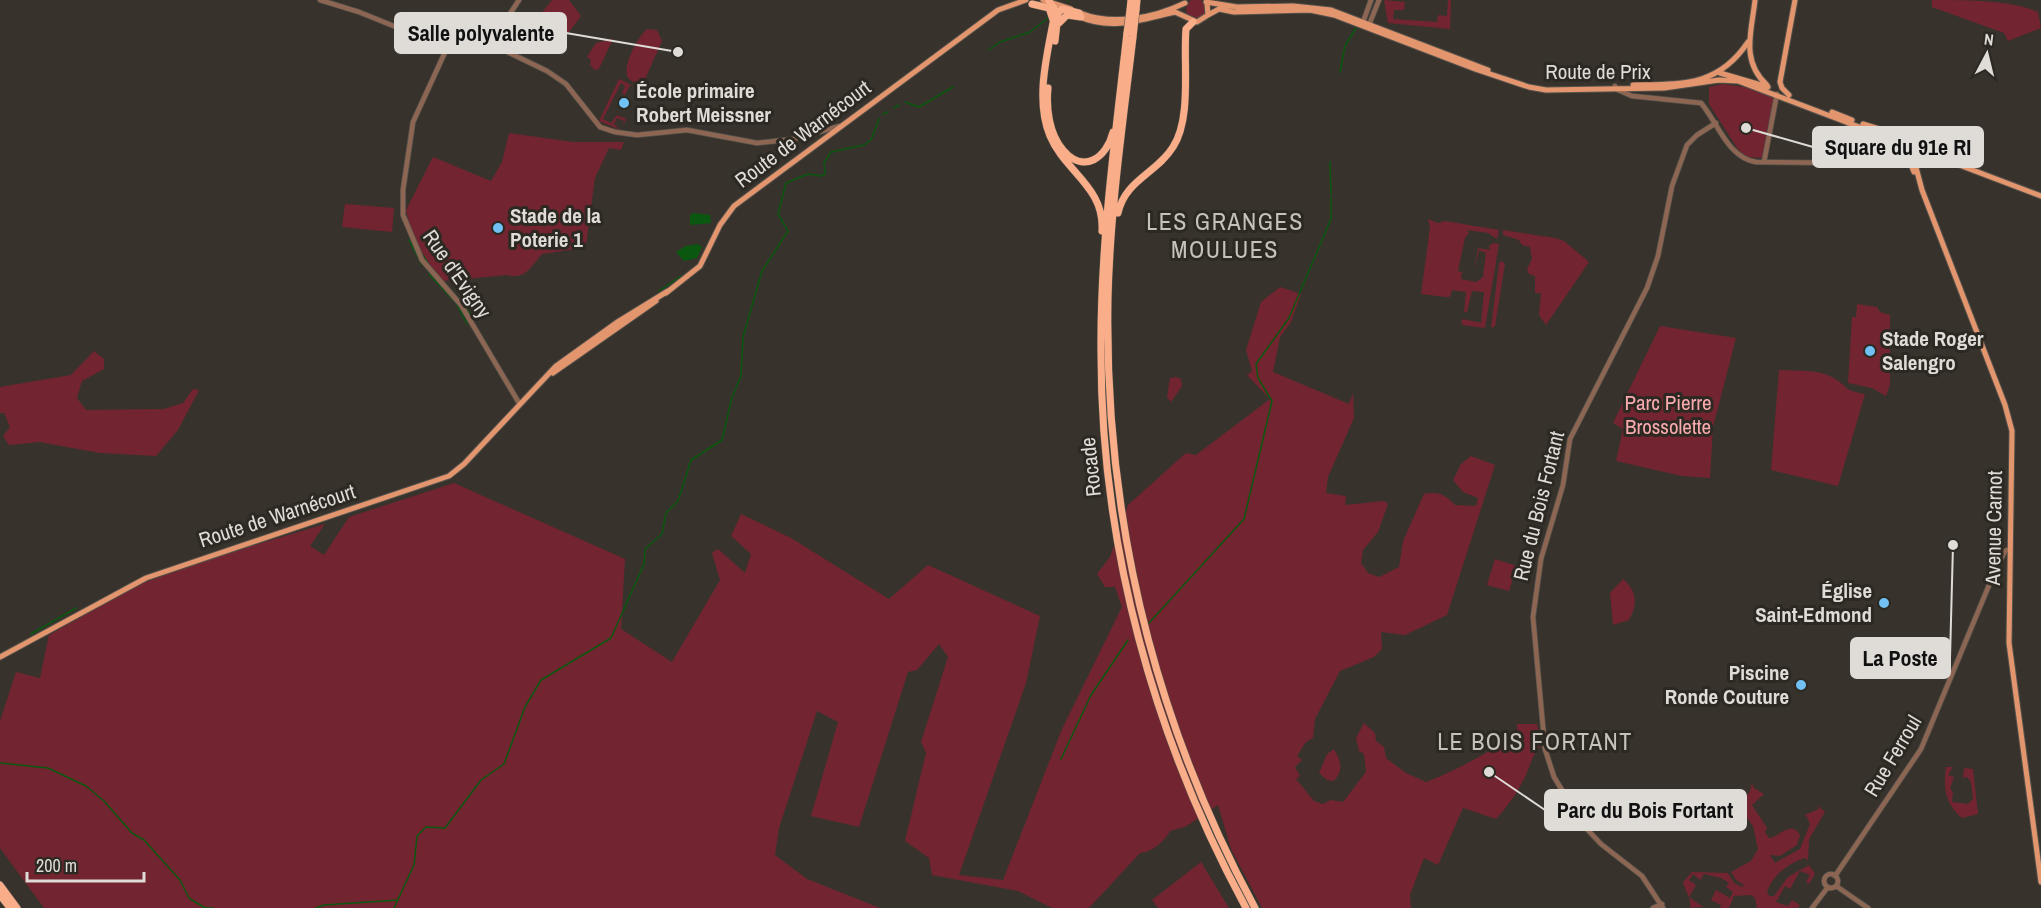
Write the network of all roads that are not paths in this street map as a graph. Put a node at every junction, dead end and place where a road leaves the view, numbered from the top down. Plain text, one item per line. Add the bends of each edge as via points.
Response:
1 (320, 0) edge
2 (519, 0) edge
3 (1046, 0) edge
4 (1131, 0) edge
5 (1137, 0) edge
6 (1371, 0) edge
7 (1379, 0) edge
8 (1755, 0) edge
9 (1795, 0) edge
10 (1205, 1) edge
11 (1017, 2) edge
12 (1029, 2) edge
13 (1187, 2) edge
14 (1009, 3) edge
15 (1060, 9) junction
16 (1133, 10) junction
17 (1185, 14) junction
18 (1080, 15) junction
19 (1208, 15) junction
20 (1193, 22) junction
21 (1363, 23) junction
22 (980, 24) junction
23 (1369, 26) junction
24 (1055, 27) junction
25 (1130, 35) junction
26 (444, 36) junction
27 (452, 37) junction
28 (487, 42) junction
29 (1748, 42) junction
30 (444, 52) junction
31 (1720, 73) junction
32 (1736, 79) junction
33 (1703, 83) junction
34 (1616, 87) junction
35 (1770, 88) junction
36 (1777, 94) junction
37 (1789, 94) junction
38 (1119, 100) junction
39 (1849, 120) junction
40 (1716, 123) junction
41 (843, 125) junction
42 (1895, 137) junction
43 (1911, 142) junction
44 (1928, 149) junction
45 (1907, 154) junction
46 (1913, 159) junction
47 (1764, 162) junction
48 (1922, 190) junction
49 (2041, 196) edge
50 (1104, 248) junction
51 (1109, 274) junction
52 (519, 403) junction
53 (2010, 549) junction
54 (0, 657) edge
55 (1835, 876) junction
56 (2041, 882) edge
57 (0, 885) edge
58 (1836, 886) junction
59 (1828, 887) junction
60 (0, 895) edge
61 (1663, 906) edge
62 (10, 908) edge
63 (17, 908) edge
64 (1245, 908) edge
65 (1255, 908) edge
66 (1653, 908) edge
67 (1812, 908) edge
68 (1868, 908) edge

1 - 26 street via 402,30
2 - 28 street
3 - 15 highway
4 - 16 highway
5 - 16 highway
6 - 21 street
7 - 23 street
8 - 29 main road
9 - 37 main road via 1780,82
10 - 19 main road, Route de Prix
10 - 21 main road, Route de Prix via 1237,7 1309,6
11 - 12 main road, Route de Warnécourt
11 - 14 main road, Route de Warnécourt
11 - 22 main road, Route de Warnécourt
12 - 15 main road, Route de Warnécourt
12 - 24 highway via 1051,10
13 - 17 main road
13 - 18 main road via 1146,16 1099,19
14 - 22 main road, Route de Warnécourt
15 - 18 highway
15 - 24 highway
16 - 25 highway, bridge
17 - 18 main road via 1175,12 1117,24 1093,22
17 - 20 main road
18 - 24 highway via 1065,16
19 - 20 main road, Route de Prix
19 - 21 main road, Route de Prix via 1219,9 1311,10
20 - 51 highway via 1186,29 1178,139 1168,154 1123,196
21 - 23 main road, Route de Prix
22 - 41 main road, Route de Warnécourt
23 - 34 main road, Route de Prix via 1529,87
24 - 38 highway via 1047,105 1053,132 1063,150 1085,162 1105,152
24 - 50 highway via 1042,98 1046,124 1060,154 1094,193 1101,214
25 - 38 highway, Rocade
25 - 51 highway
26 - 27 street
26 - 30 street, Rue d'Evigny
27 - 28 street
27 - 30 street, Rue d'Evigny
28 - 41 street via 566,84 594,121 608,130 638,135 687,130 737,140 776,142
29 - 31 main road, Route de Prix via 1736,60
29 - 35 main road via 1755,69
30 - 52 street, Rue d'Evigny via 413,122 403,190 404,215 422,260 461,305
31 - 32 main road, Route de Prix
31 - 33 main road
31 - 34 main road, Route de Prix via 1688,82
32 - 33 main road, Route de Prix
32 - 35 main road
32 - 36 main road
33 - 34 main road, Route de Prix via 1664,88
34 - 40 street via 1643,98 1701,103
35 - 36 main road
35 - 37 main road
36 - 39 main road
36 - 47 street
37 - 39 main road
38 - 50 highway, Rocade
39 - 42 main road
39 - 47 street via 1842,163
40 - 47 street via 1737,154 1747,161
40 - 61 street, Rue du Bois Fortant via 1687,145 1672,186 1658,256 1647,288 1570,439 1563,485 1543,546 1533,618 1545,749 1562,792 1601,844 1636,870
41 - 52 main road, Route de Warnécourt via 734,206 699,266 542,380
42 - 43 main road
42 - 45 main road, Avenue Carnot
43 - 44 main road
43 - 45 main road
43 - 46 main road, Avenue Carnot
44 - 46 main road
44 - 49 main road
45 - 48 main road, Avenue Carnot
46 - 48 main road, Avenue Carnot
48 - 53 main road, Avenue Carnot via 2010,420
50 - 64 highway, Rocade via 1104,441 1126,584 1140,644 1176,757
51 - 65 highway via 1112,441 1135,591 1165,702 1184,754 1214,827
52 - 54 main road, Route de Warnécourt via 464,464 442,480 146,578
53 - 55 street, Rue Ferroul via 2005,551 1992,578 1919,752
53 - 56 main road, Avenue Carnot via 2009,643
55 - 58 street
55 - 59 street via 1825,878
57 - 63 highway
58 - 59 street
58 - 68 street
59 - 67 street
60 - 62 highway
61 - 66 street

